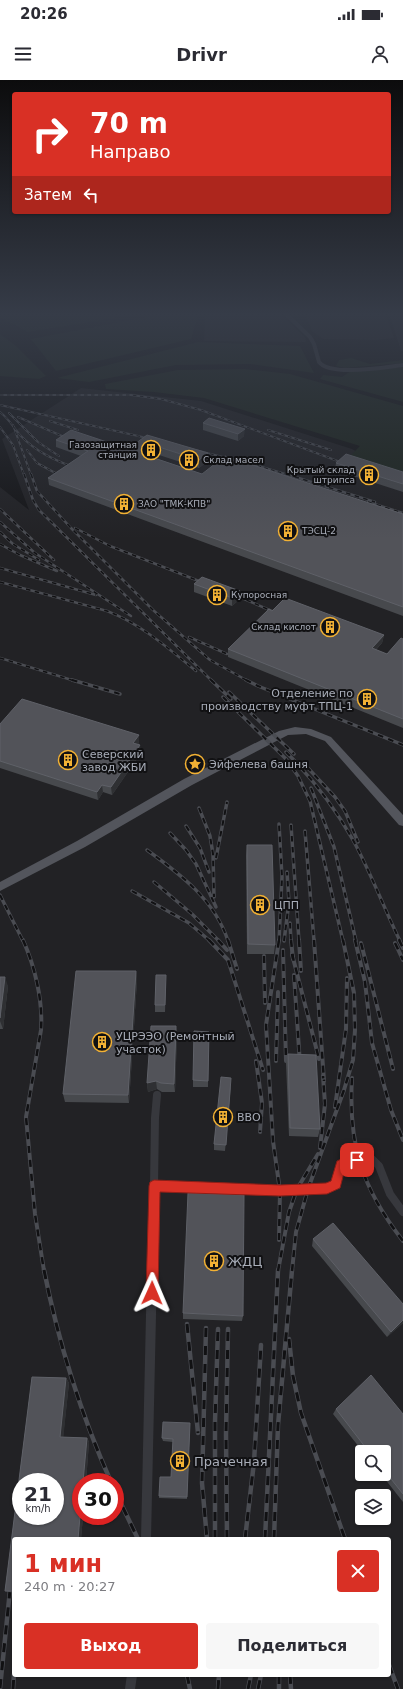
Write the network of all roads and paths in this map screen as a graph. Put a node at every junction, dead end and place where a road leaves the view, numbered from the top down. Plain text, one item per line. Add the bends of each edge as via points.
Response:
1 (403, 822) edge
2 (0, 887) edge
3 (158, 1095) dead end
4 (154, 1186) junction
5 (403, 1212) edge
6 (146, 1537) edge
7 (132, 1677) edge
8 (130, 1689) edge

1 - 2 main road via 328,739 318,733 293,730 282,733 188,782
3 - 4 street
4 - 5 street via 280,1191 327,1189 336,1184 338,1170 344,1162 372,1159 379,1166 390,1194
4 - 6 street
7 - 8 street

